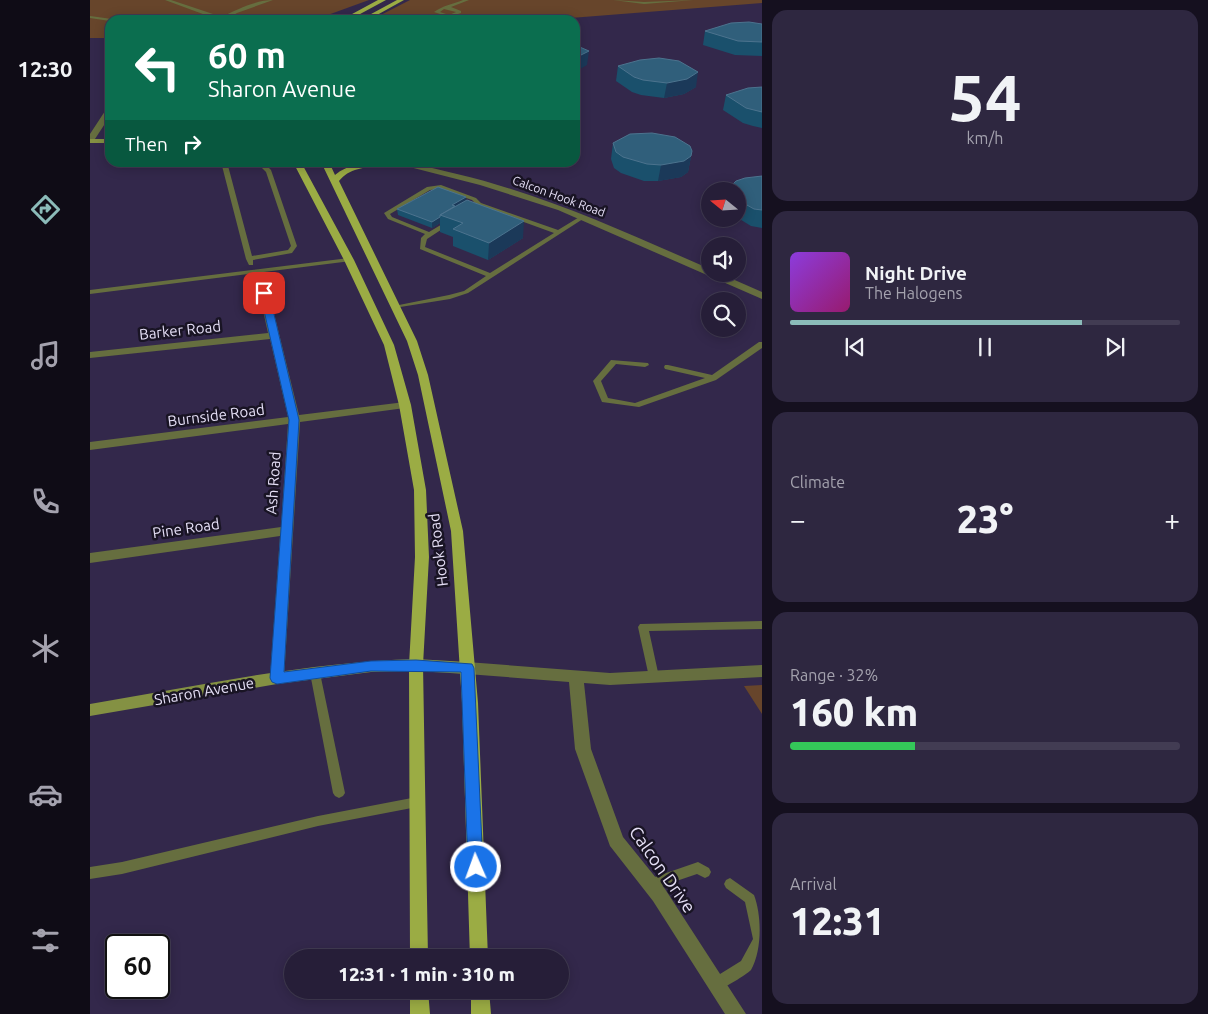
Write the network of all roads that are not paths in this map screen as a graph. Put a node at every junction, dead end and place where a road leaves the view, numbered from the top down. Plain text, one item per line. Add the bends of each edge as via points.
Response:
1 (167, 0) edge
2 (271, 0) edge
3 (383, 0) edge
4 (401, 0) edge
5 (467, 0) edge
6 (616, 0) edge
7 (692, 0) edge
8 (455, 7) junction
9 (208, 15) edge
10 (231, 15) edge
11 (353, 15) edge
12 (372, 15) edge
13 (90, 17) edge
14 (105, 19) edge
15 (105, 118) edge
16 (90, 140) edge
17 (105, 141) edge
18 (225, 167) edge
19 (264, 167) edge
20 (300, 167) edge
21 (327, 167) edge
22 (364, 167) edge
23 (415, 167) edge
24 (334, 182) junction
25 (419, 194) junction
26 (429, 198) edge
27 (398, 207) junction
28 (406, 210) edge
29 (459, 216) edge
30 (583, 217) junction
31 (436, 220) edge
32 (445, 224) junction
33 (558, 232) junction
34 (429, 234) junction
35 (249, 259) junction
36 (349, 260) junction
37 (701, 268) edge
38 (253, 272) junction
39 (491, 276) junction
40 (731, 282) edge
41 (90, 292) edge
42 (264, 293) dead end
43 (762, 296) edge
44 (396, 306) junction
45 (274, 335) junction
46 (762, 344) edge
47 (90, 356) edge
48 (645, 365) dead end
49 (668, 368) dead end
50 (713, 378) junction
51 (405, 405) junction
52 (294, 420) junction
53 (90, 446) edge
54 (286, 531) junction
55 (90, 558) edge
56 (762, 625) edge
57 (416, 665) junction
58 (467, 668) junction
59 (762, 671) edge
60 (315, 673) junction
61 (654, 677) junction
62 (277, 678) junction
63 (576, 678) junction
64 (90, 710) edge
65 (339, 793) dead end
66 (417, 802) junction
67 (706, 872) dead end
68 (90, 873) edge
69 (650, 884) junction
70 (730, 884) dead end
71 (419, 949) edge
72 (479, 949) edge
73 (717, 984) junction
74 (419, 999) edge
75 (480, 999) edge
76 (420, 1014) edge
77 (481, 1014) edge
78 (736, 1014) edge

1 - 9 lane
2 - 10 lane
3 - 11 main road
4 - 12 main road
5 - 8 lane
6 - 7 lane via 644,3
8 - 8 lane via 443,8 436,12 453,15 459,12
13 - 14 lane
15 - 16 street
16 - 17 street
18 - 35 lane
19 - 35 lane via 269,171 294,246 290,252
20 - 36 main road, Hook Road
21 - 24 main road, Hook Road
22 - 24 main road via 343,173
23 - 30 street, Calcon Hook Road via 483,183
24 - 44 main road, Hook Road
25 - 26 lane
25 - 27 lane
25 - 33 lane via 430,188 442,187 474,199 476,206
27 - 28 lane
27 - 34 lane via 387,212 390,218
29 - 32 lane
30 - 33 lane
30 - 37 street, Calcon Hook Road
31 - 32 lane
32 - 34 lane
33 - 39 lane
34 - 39 lane via 424,238 422,248
35 - 38 lane
36 - 38 lane
36 - 51 main road, Hook Road via 389,345
38 - 41 lane
39 - 44 lane via 458,295
40 - 43 street
42 - 45 street, Ash Road
44 - 58 main road, Hook Road via 423,375 448,484 457,531
45 - 47 street, Barker Road
45 - 52 street, Ash Road
46 - 50 lane
48 - 50 lane via 614,362 597,381 606,400 636,406
49 - 50 lane
51 - 52 street, Burnside Road
51 - 57 main road, Hook Road via 420,490 422,558
52 - 53 street, Burnside Road
52 - 54 street, Ash Road
54 - 55 street, Pine Road
54 - 62 street, Ash Road
56 - 61 lane via 643,627
57 - 58 street, Sharon Avenue
57 - 60 street, Sharon Avenue via 371,666
57 - 66 main road, Hook Road
58 - 63 street
58 - 72 main road, Hook Road
59 - 61 street
60 - 62 street, Sharon Avenue
60 - 65 lane
61 - 63 street
62 - 64 street, Sharon Avenue
63 - 69 street, Calcon Drive via 583,749 616,841
66 - 68 lane
66 - 71 main road, Hook Road
67 - 69 lane via 698,868
69 - 73 street, Calcon Drive
70 - 73 lane via 750,900 760,940 746,966
73 - 78 street, Calcon Drive
74 - 76 main road
75 - 77 main road

